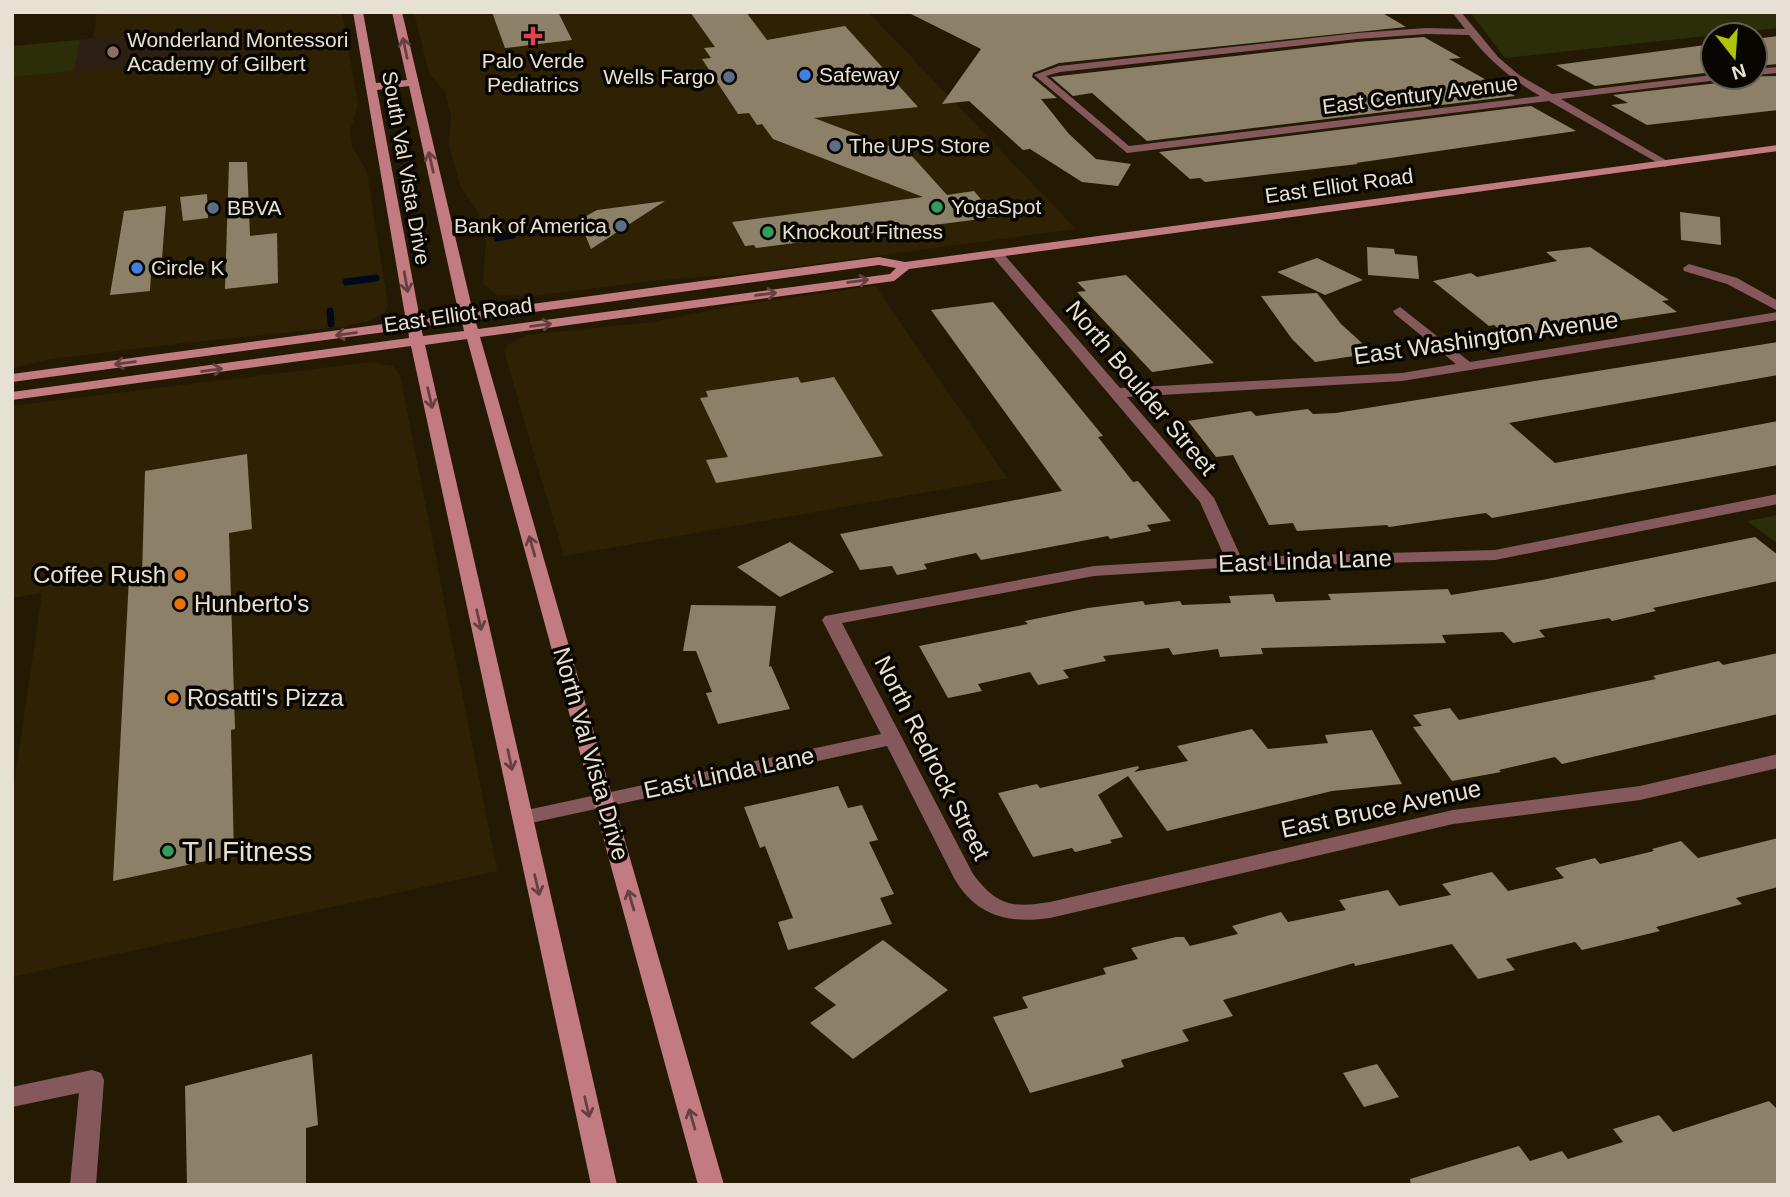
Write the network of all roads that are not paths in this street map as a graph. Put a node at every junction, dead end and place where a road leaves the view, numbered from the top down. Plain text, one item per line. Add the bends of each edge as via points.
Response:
1 (358, 12) edge
2 (397, 12) edge
3 (1457, 12) edge
4 (1471, 32) junction
5 (1699, 79) edge
6 (413, 83) junction
7 (370, 87) junction
8 (1551, 98) junction
9 (1778, 148) edge
10 (1665, 163) junction
11 (997, 254) junction
12 (905, 266) junction
13 (1689, 268) dead end
14 (761, 278) junction
15 (677, 306) junction
16 (1778, 307) edge
17 (1400, 311) dead end
18 (1778, 316) edge
19 (470, 325) junction
20 (415, 333) junction
21 (1468, 366) junction
22 (12, 378) edge
23 (1115, 393) junction
24 (12, 396) edge
25 (1778, 499) edge
26 (1235, 562) junction
27 (831, 620) joint
28 (894, 738) junction
29 (1778, 761) edge
30 (604, 800) junction
31 (523, 818) junction
32 (997, 911) joint
33 (12, 1097) edge
34 (83, 1185) edge
35 (604, 1185) edge
36 (711, 1185) edge

1 - 7 main road, South Val Vista Drive
6 -> 2 main road, South Val Vista Drive
3 - 4 street
4 - 8 street via 1505,68
4 - 8 street, East Century Avenue via 1357,36 1059,69 1039,75 1127,150
5 - 8 street, East Century Avenue
6 - 7 main road
19 -> 6 main road, South Val Vista Drive
7 -> 20 main road, South Val Vista Drive
8 - 10 street
9 - 10 main road, East Elliot Road
10 - 11 main road, East Elliot Road
11 - 12 main road, East Elliot Road
11 - 23 street, North Boulder Street
12 - 14 main road, East Elliot Road via 879,261
15 -> 12 main road, East Elliot Road via 894,276
13 - 16 street via 1732,281
14 - 15 main road via 744,288 700,294
14 - 19 main road, East Elliot Road
19 -> 15 main road, East Elliot Road
17 - 21 street
18 - 21 street, East Washington Avenue
19 - 20 main road, East Elliot Road
30 -> 19 main road, North Val Vista Drive
20 -> 22 main road, East Elliot Road
24 -> 20 main road, East Elliot Road
20 -> 31 main road
21 - 23 street, East Washington Avenue via 1402,377
23 - 26 street, North Boulder Street via 1208,501
25 - 26 street, East Linda Lane via 1494,555
26 - 27 street, East Linda Lane via 1094,571
27 - 28 street, North Redrock Street
28 - 30 street, East Linda Lane
28 - 32 street, North Redrock Street via 965,878
29 - 32 street, East Bruce Avenue via 1640,793 1453,817 1050,910
30 - 31 street, East Linda Lane
36 -> 30 main road, North Val Vista Drive
31 -> 35 main road
33 - 34 street via 92,1080

